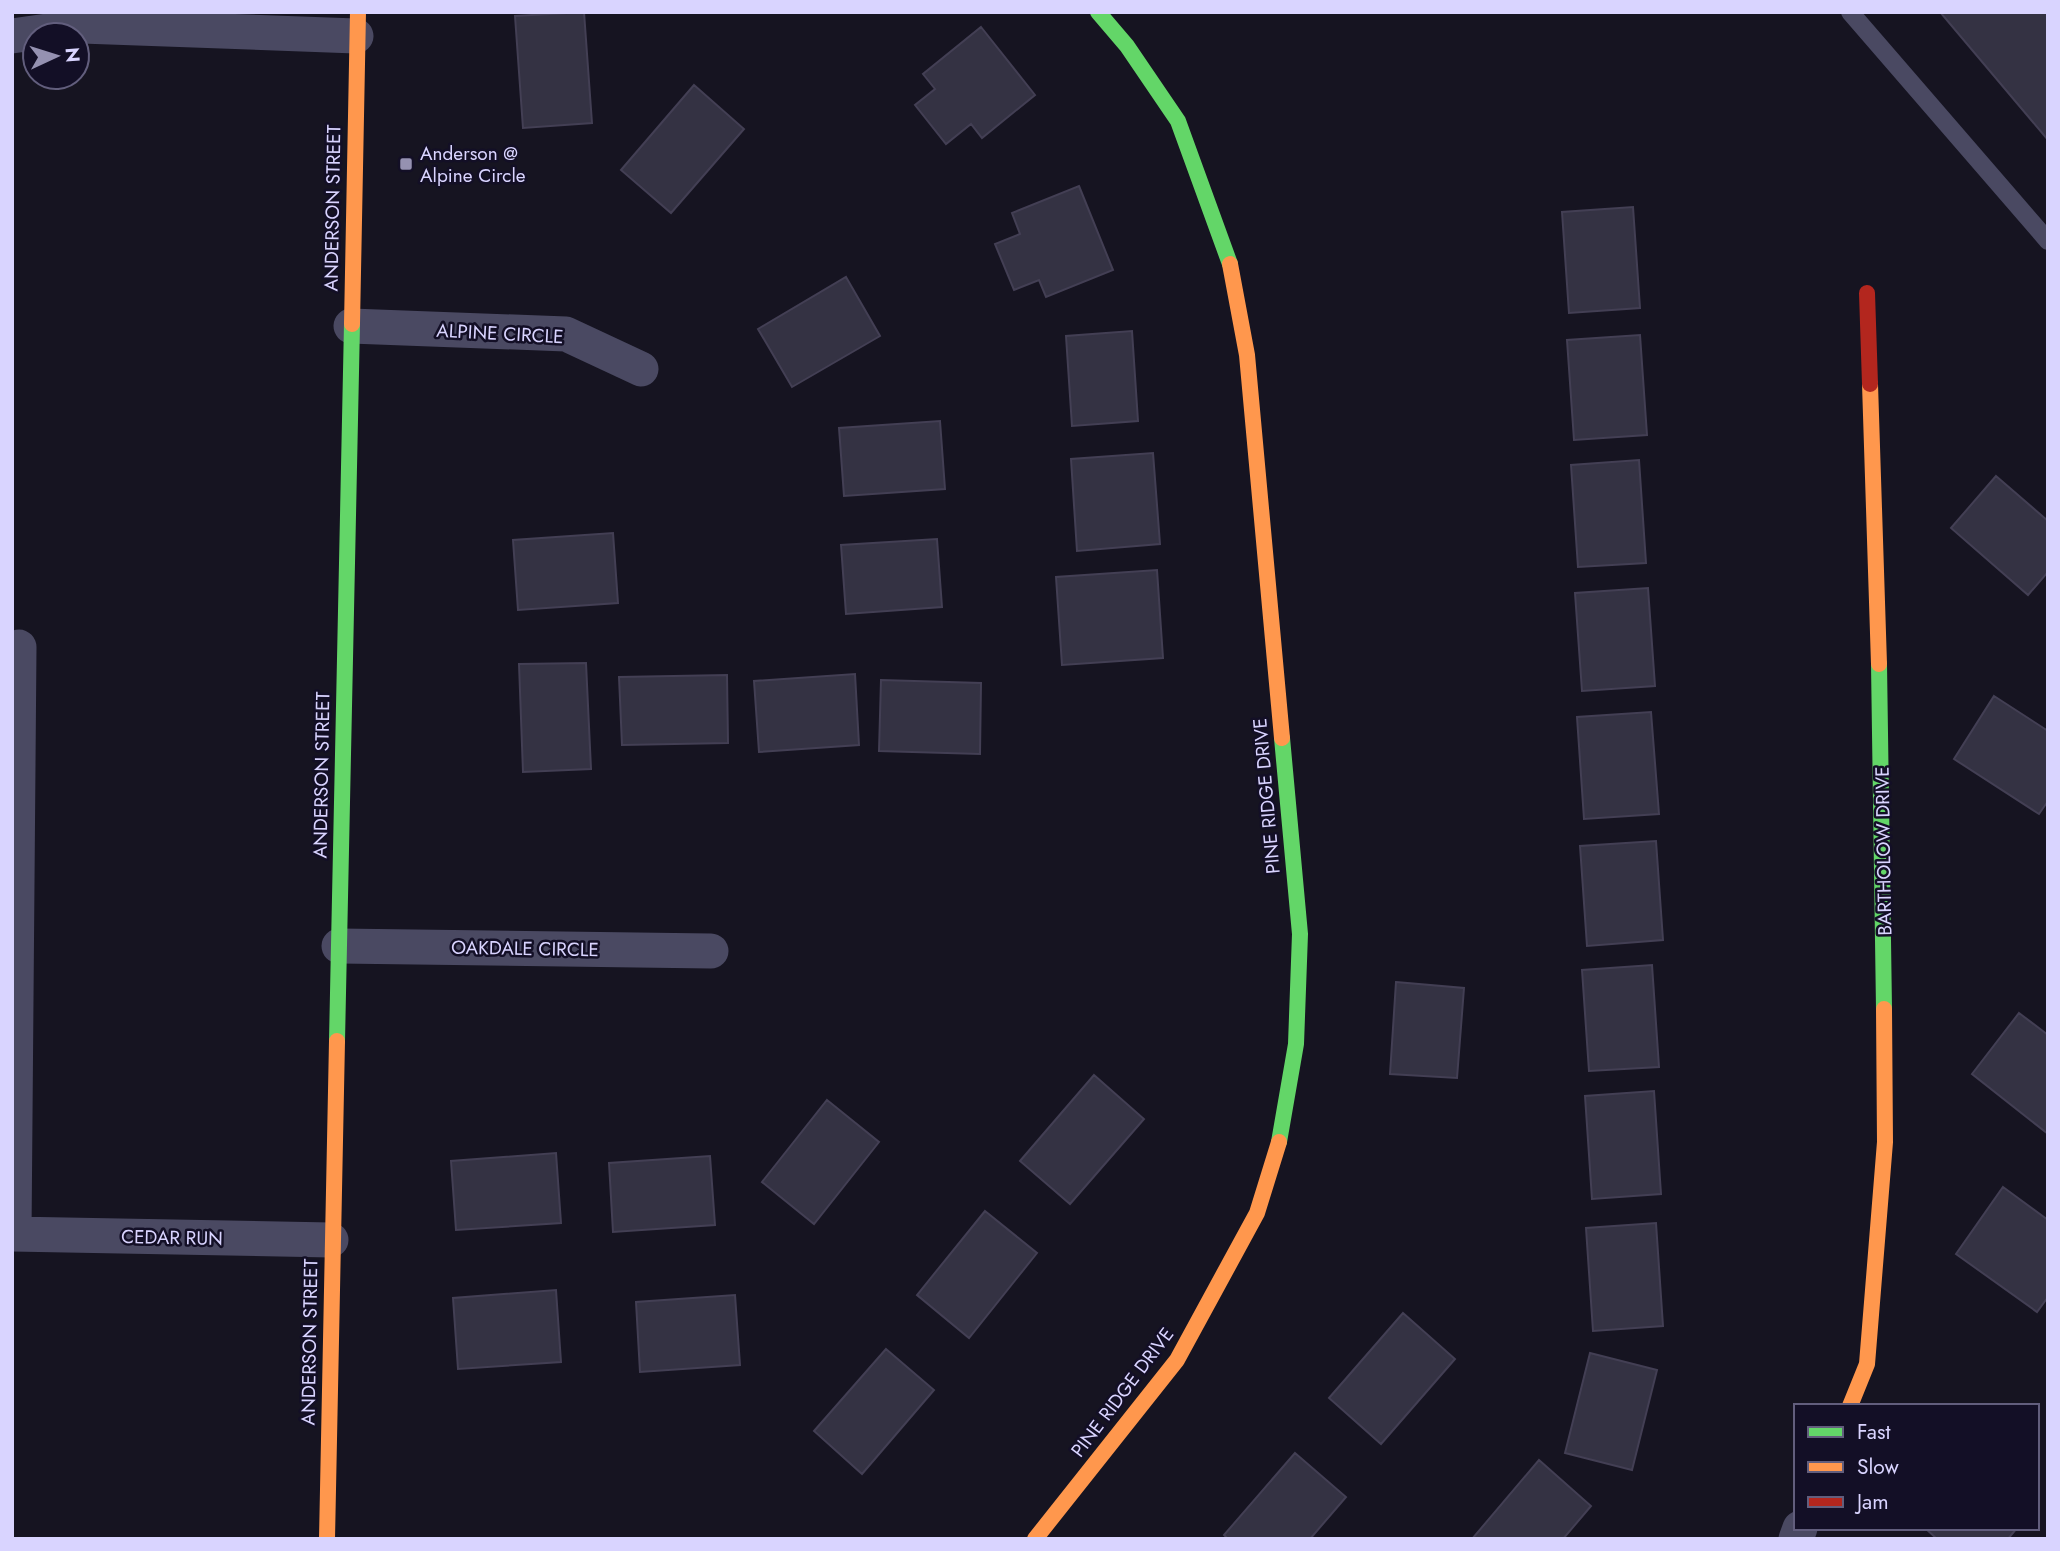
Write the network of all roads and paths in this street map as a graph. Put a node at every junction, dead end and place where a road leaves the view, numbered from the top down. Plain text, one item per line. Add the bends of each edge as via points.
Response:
1 (1098, 12) edge
2 (1850, 12) edge
3 (357, 24) edge
4 (12, 36) edge
5 (2048, 241) edge
6 (1867, 293) dead end
7 (351, 326) junction
8 (641, 369) dead end
9 (19, 647) dead end
10 (339, 946) junction
11 (711, 951) dead end
12 (13, 1234) edge
13 (331, 1240) junction
14 (1851, 1404) edge
15 (327, 1539) edge
16 (1035, 1539) edge

1 - 16 street, PINE RIDGE DRIVE via 1178,121 1228,252 1247,355 1300,934 1296,1044 1281,1136 1257,1213 1177,1360
2 - 5 lane
3 - 4 street via 82,26
3 - 7 street, ANDERSON STREET
6 - 14 street, BARTHOLOW DRIVE via 1883,796 1885,1142 1867,1364
7 - 8 street, ALPINE CIRCLE via 566,334
7 - 10 street, ANDERSON STREET
9 - 12 street
10 - 11 street, OAKDALE CIRCLE
10 - 13 street, ANDERSON STREET
12 - 13 street, CEDAR RUN
13 - 15 street, ANDERSON STREET

